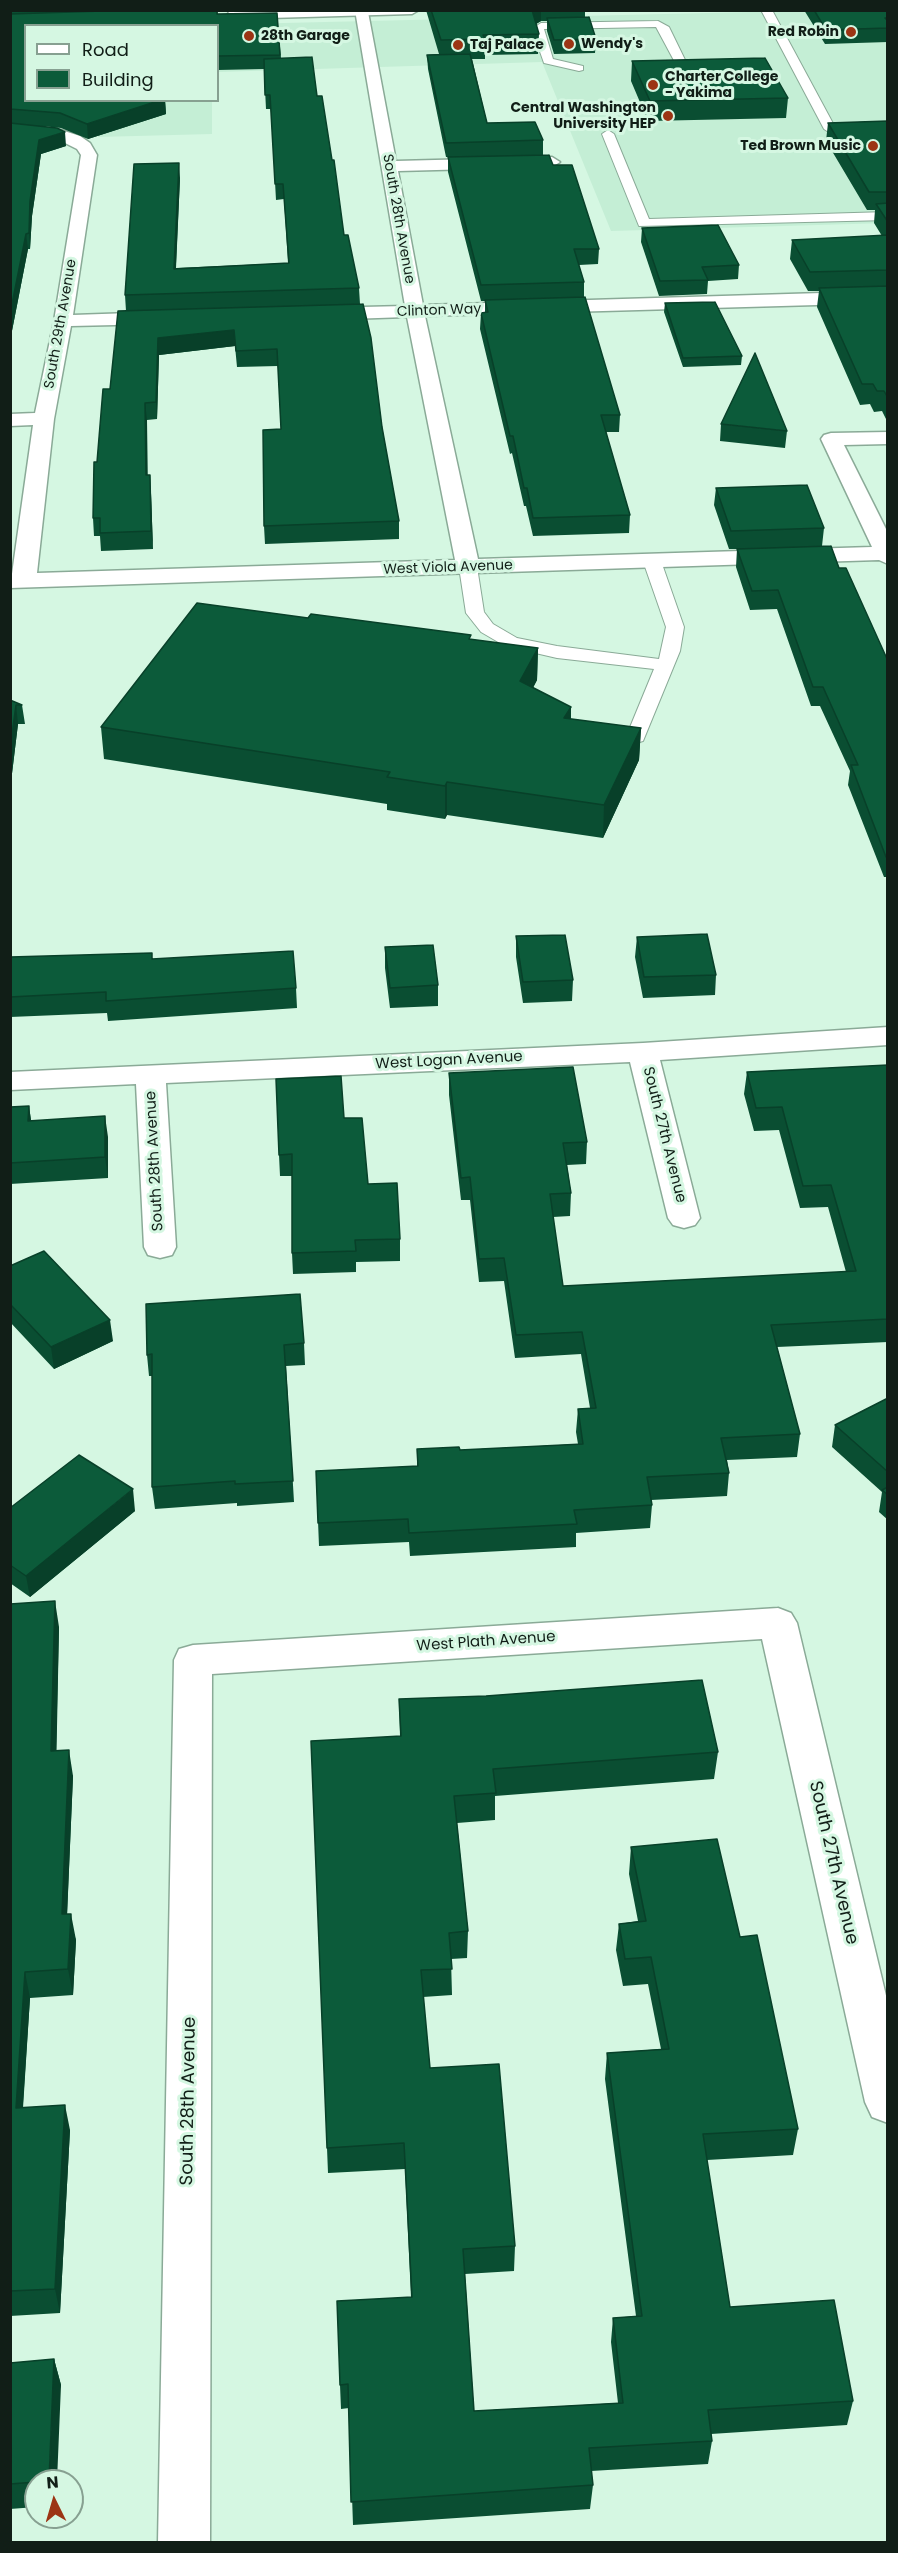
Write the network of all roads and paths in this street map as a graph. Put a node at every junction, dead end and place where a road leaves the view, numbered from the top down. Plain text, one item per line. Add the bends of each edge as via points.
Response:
1 (412, 10) edge
2 (766, 10) edge
3 (263, 12) edge
4 (361, 12) edge
5 (218, 15) edge
6 (682, 66) edge
7 (579, 68) dead end
8 (830, 129) edge
9 (10, 130) edge
10 (608, 134) dead end
11 (552, 162) edge
12 (388, 166) junction
13 (888, 216) edge
14 (888, 297) edge
15 (415, 312) junction
16 (297, 315) edge
17 (180, 318) edge
18 (63, 321) junction
19 (44, 419) junction
20 (10, 420) edge
21 (888, 438) edge
22 (886, 555) edge
23 (652, 561) junction
24 (468, 567) junction
25 (18, 581) edge
26 (665, 665) junction
27 (636, 737) edge
28 (888, 1036) edge
29 (643, 1052) junction
30 (150, 1074) junction
31 (10, 1081) edge
32 (684, 1218) dead end
33 (160, 1247) dead end
34 (778, 1623) joint
35 (193, 1660) joint
36 (888, 2102) edge
37 (184, 2542) edge

1 - 4 street
2 - 8 lane
3 - 4 street
3 - 5 street
4 - 12 street, South 28th Avenue
6 - 7 lane via 658,24 541,26 538,29 548,61
9 - 18 street, South 29th Avenue via 74,139 89,155
10 - 13 lane via 644,223
11 - 12 street
12 - 15 street, South 28th Avenue
14 - 15 street, Clinton Way
15 - 16 street, Clinton Way
15 - 24 street, South 28th Avenue
17 - 18 street
18 - 19 street, South 29th Avenue
19 - 20 street
19 - 25 street, South 29th Avenue
21 - 22 street via 831,439
22 - 23 street, West Viola Avenue
23 - 24 street, West Viola Avenue
23 - 26 lane via 675,627
24 - 25 street, West Viola Avenue
24 - 26 lane via 475,613 487,628 511,642 557,652
26 - 27 lane
28 - 29 street, West Logan Avenue
29 - 30 street, West Logan Avenue
29 - 32 street, South 27th Avenue
30 - 31 street, West Logan Avenue
30 - 33 street, South 28th Avenue
34 - 35 street, West Plath Avenue
34 - 36 street, South 27th Avenue
35 - 37 street, South 28th Avenue

